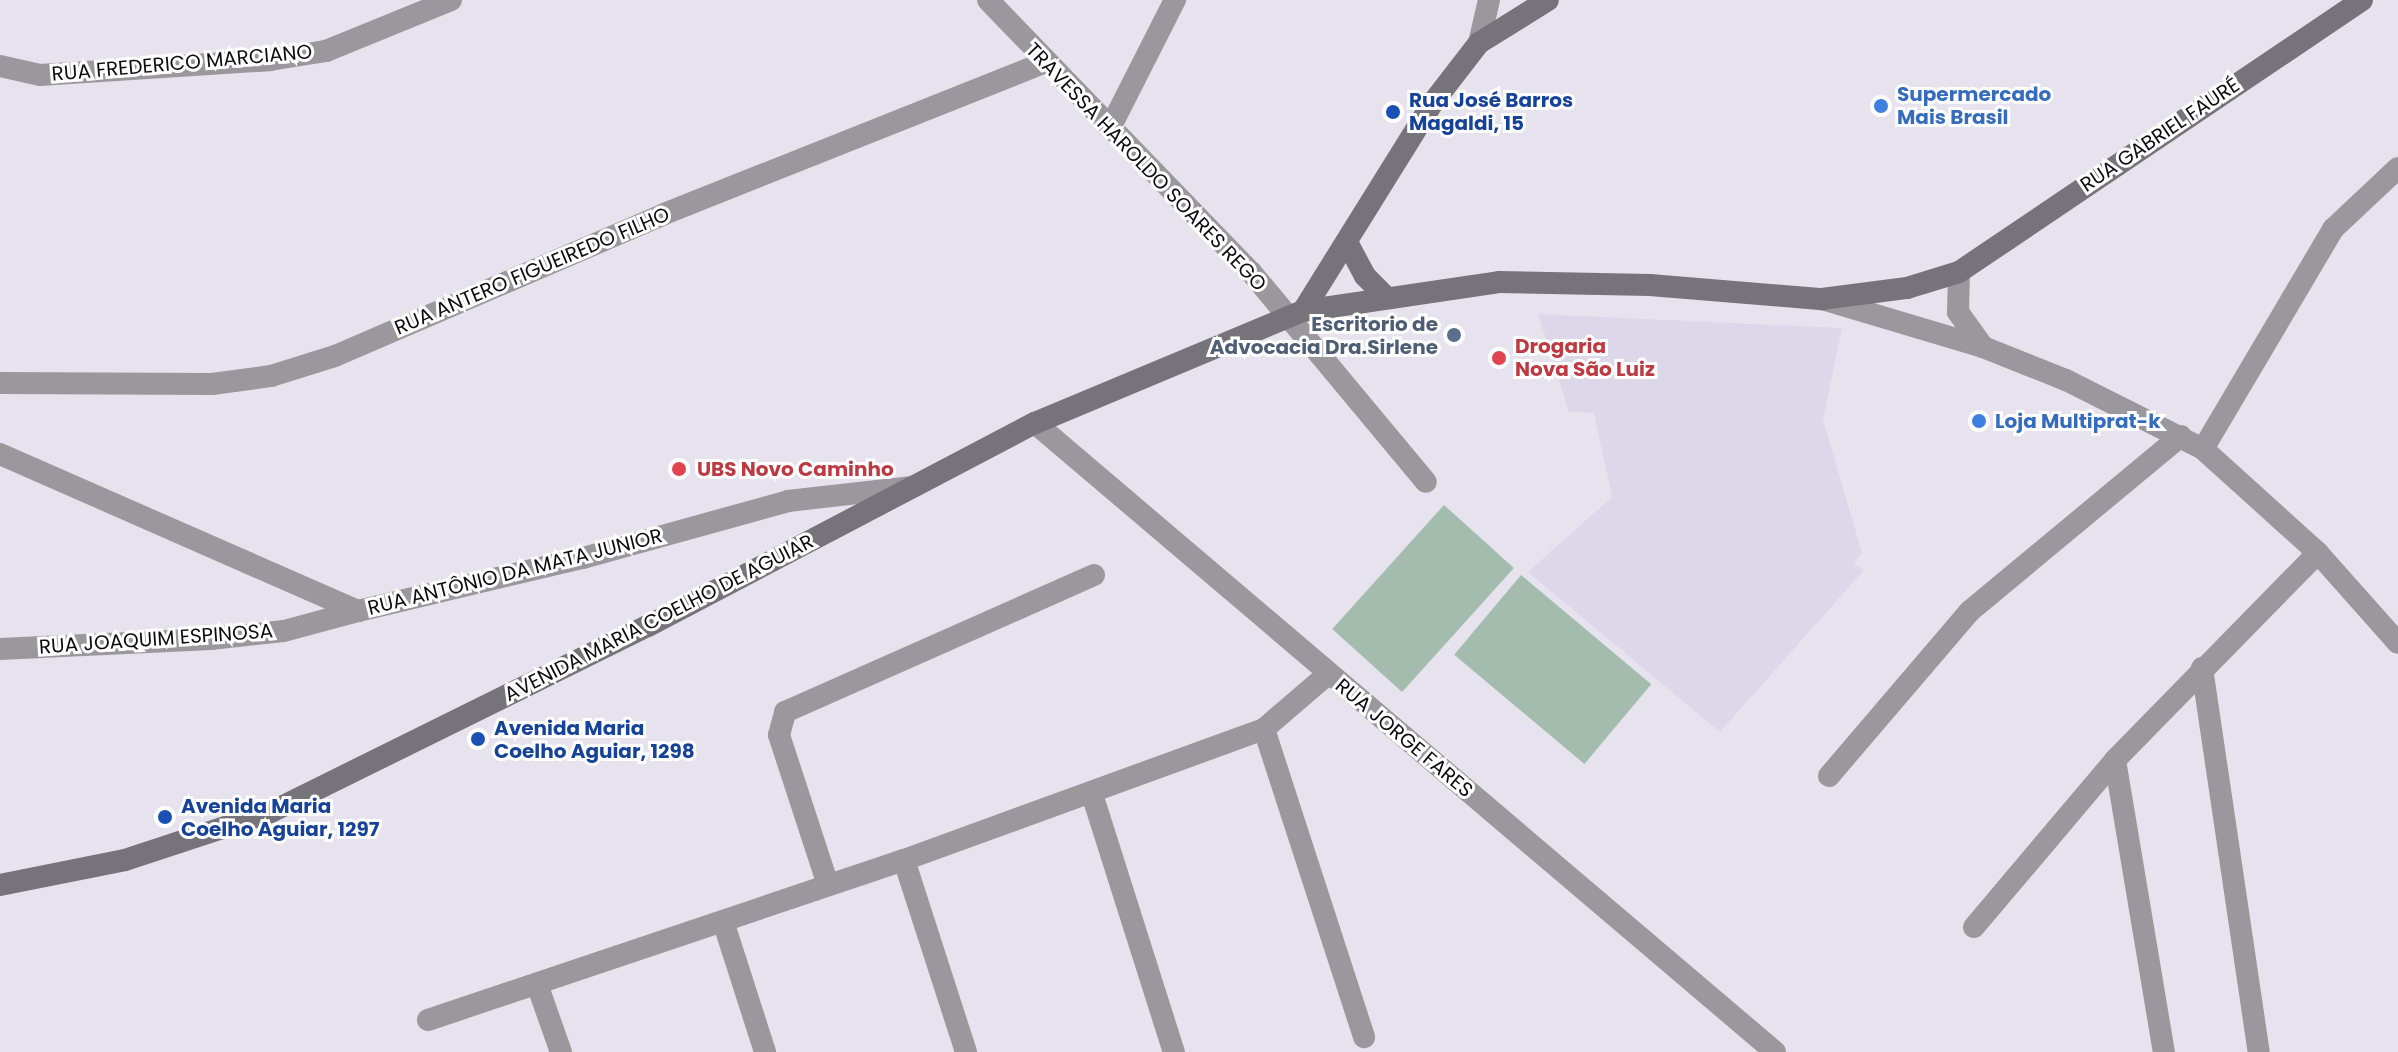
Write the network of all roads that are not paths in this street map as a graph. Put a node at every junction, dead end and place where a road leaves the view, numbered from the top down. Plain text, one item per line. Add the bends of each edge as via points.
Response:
1 (451, 0) edge
2 (988, 0) edge
3 (1175, 0) edge
4 (1489, 0) edge
5 (1548, 0) edge
6 (2362, 0) edge
7 (1479, 43) junction
8 (1045, 62) junction
9 (0, 66) edge
10 (1110, 128) junction
11 (2398, 168) edge
12 (1348, 244) junction
13 (1959, 272) junction
14 (1387, 298) junction
15 (1822, 299) junction
16 (1294, 314) junction
17 (1983, 347) junction
18 (0, 383) edge
19 (1035, 423) junction
20 (2181, 436) junction
21 (2203, 449) junction
22 (0, 454) edge
23 (1426, 482) dead end
24 (915, 487) junction
25 (2318, 553) junction
26 (1094, 575) dead end
27 (358, 611) junction
28 (2398, 643) edge
29 (0, 649) edge
30 (2202, 668) junction
31 (1328, 674) junction
32 (1264, 729) junction
33 (2115, 760) junction
34 (1829, 776) dead end
35 (1092, 794) junction
36 (904, 860) junction
37 (0, 885) edge
38 (828, 885) junction
39 (723, 921) junction
40 (1974, 927) dead end
41 (537, 984) junction
42 (428, 1020) dead end
43 (1364, 1037) dead end
44 (561, 1052) edge
45 (765, 1052) edge
46 (966, 1052) edge
47 (1174, 1052) edge
48 (1775, 1052) edge
49 (2164, 1052) edge
50 (2259, 1052) edge

1 - 9 street, RUA FREDERICO MARCIANO via 326,51 270,60 40,75
2 - 8 street, TRAVESSA HAROLDO SOARES REGO
3 - 10 street
4 - 7 street
5 - 7 main road
6 - 13 main road, RUA GABRIEL FAURÉ
7 - 12 main road via 1431,105
8 - 10 street, TRAVESSA HAROLDO SOARES REGO
8 - 18 street, RUA ANTERO FIGUEIREDO FILHO via 664,214 335,356 271,376 212,384
10 - 16 street, TRAVESSA HAROLDO SOARES REGO
11 - 21 street via 2333,229
12 - 14 main road via 1365,276
12 - 16 main road
13 - 15 main road, RUA GABRIEL FAURÉ via 1907,288
13 - 17 street via 1958,312
14 - 15 main road, AVENIDA MARIA COELHO DE AGUIAR via 1499,282 1650,285
14 - 16 main road, AVENIDA MARIA COELHO DE AGUIAR
15 - 17 street
16 - 19 main road, AVENIDA MARIA COELHO DE AGUIAR
16 - 23 street, TRAVESSA HAROLDO SOARES REGO
17 - 20 street
19 - 24 main road, AVENIDA MARIA COELHO DE AGUIAR
19 - 31 street, RUA JORGE FARES
20 - 21 street
20 - 34 street via 1970,611
21 - 25 street
22 - 27 street, RUA ANTÔNIO DA MATA JUNIOR
24 - 27 street, RUA ANTÔNIO DA MATA JUNIOR via 788,501 583,558
24 - 37 main road, AVENIDA MARIA COELHO DE AGUIAR via 271,812 125,860
25 - 28 street
25 - 30 street
26 - 38 street via 785,712 779,735
27 - 29 street, RUA JOAQUIM ESPINOSA via 284,631 211,639
30 - 33 street
30 - 50 street
31 - 32 street
31 - 48 street, RUA JORGE FARES
32 - 35 street
32 - 43 street
33 - 40 street
33 - 49 street
35 - 36 street
35 - 47 street
36 - 38 street
36 - 46 street
38 - 39 street
39 - 41 street
39 - 45 street
41 - 42 street
41 - 44 street

